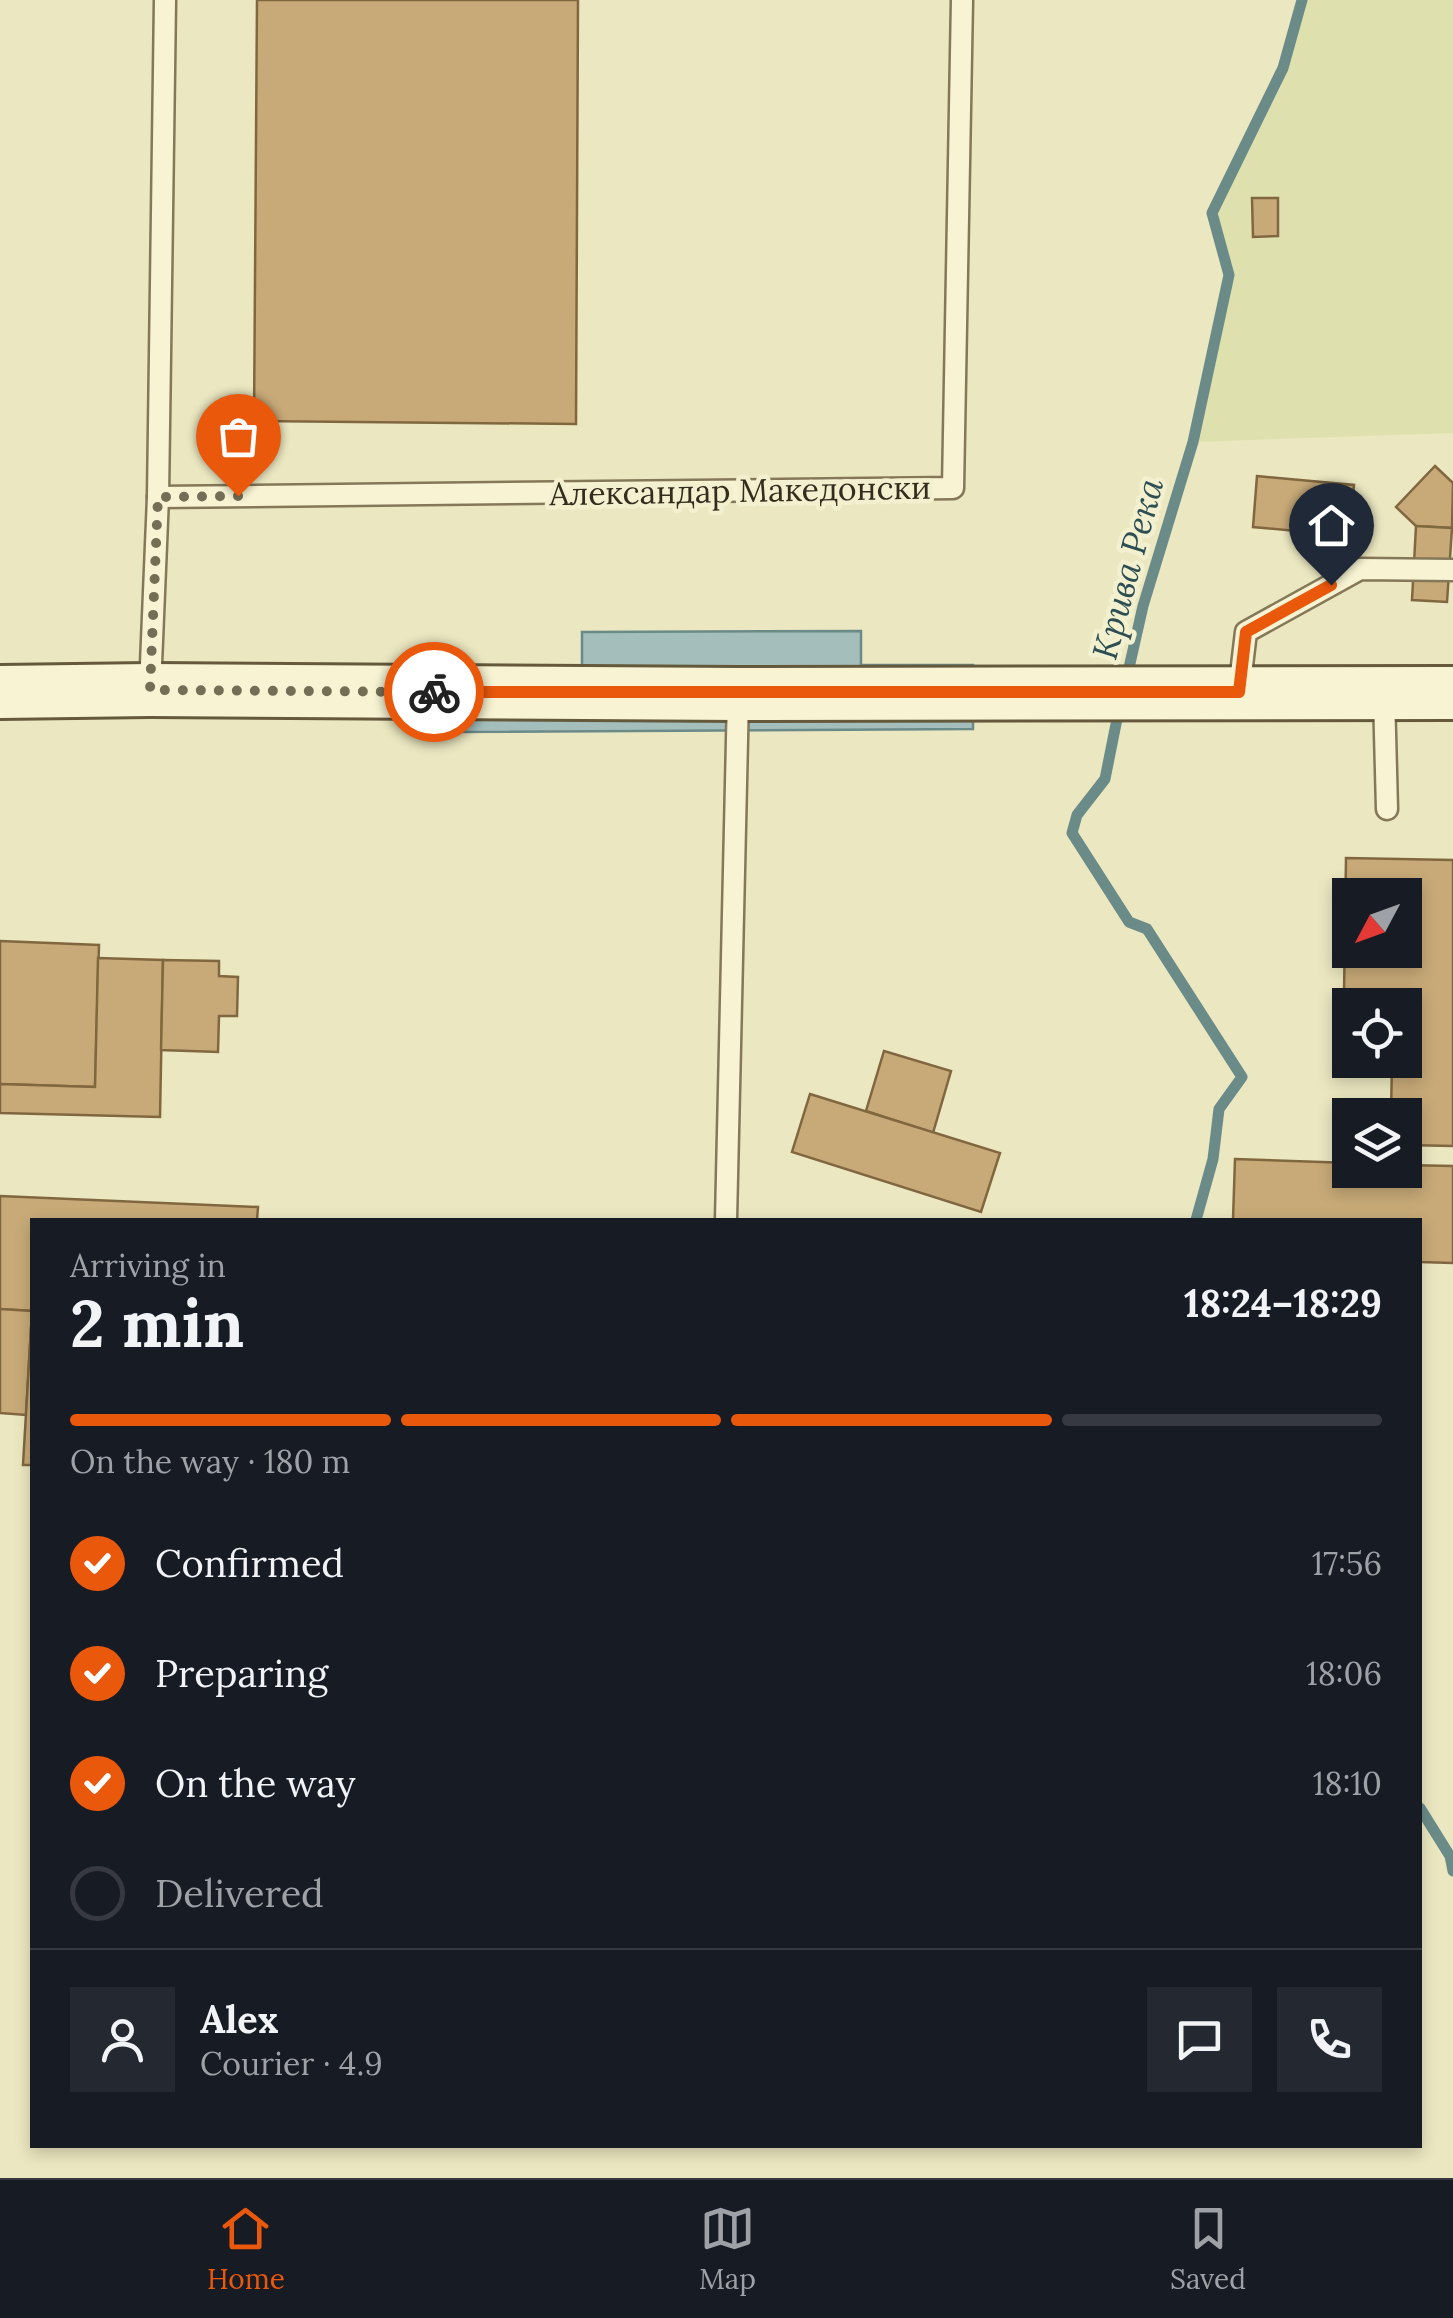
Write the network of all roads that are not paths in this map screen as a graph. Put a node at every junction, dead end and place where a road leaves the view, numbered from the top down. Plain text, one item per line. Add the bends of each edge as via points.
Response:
1 (165, 0) edge
2 (962, 0) edge
3 (158, 497) junction
4 (1453, 570) edge
5 (150, 690) junction
6 (0, 692) edge
7 (1239, 692) junction
8 (1384, 693) junction
9 (1453, 693) edge
10 (738, 694) junction
11 (1386, 809) dead end
12 (726, 1218) edge

1 - 3 lane
2 - 3 lane, Александар Македонски via 953,488
3 - 5 lane
4 - 7 lane via 1360,569 1246,632
5 - 6 main road
5 - 10 main road
7 - 8 main road
7 - 10 main road
8 - 9 main road
8 - 11 lane
10 - 12 lane

